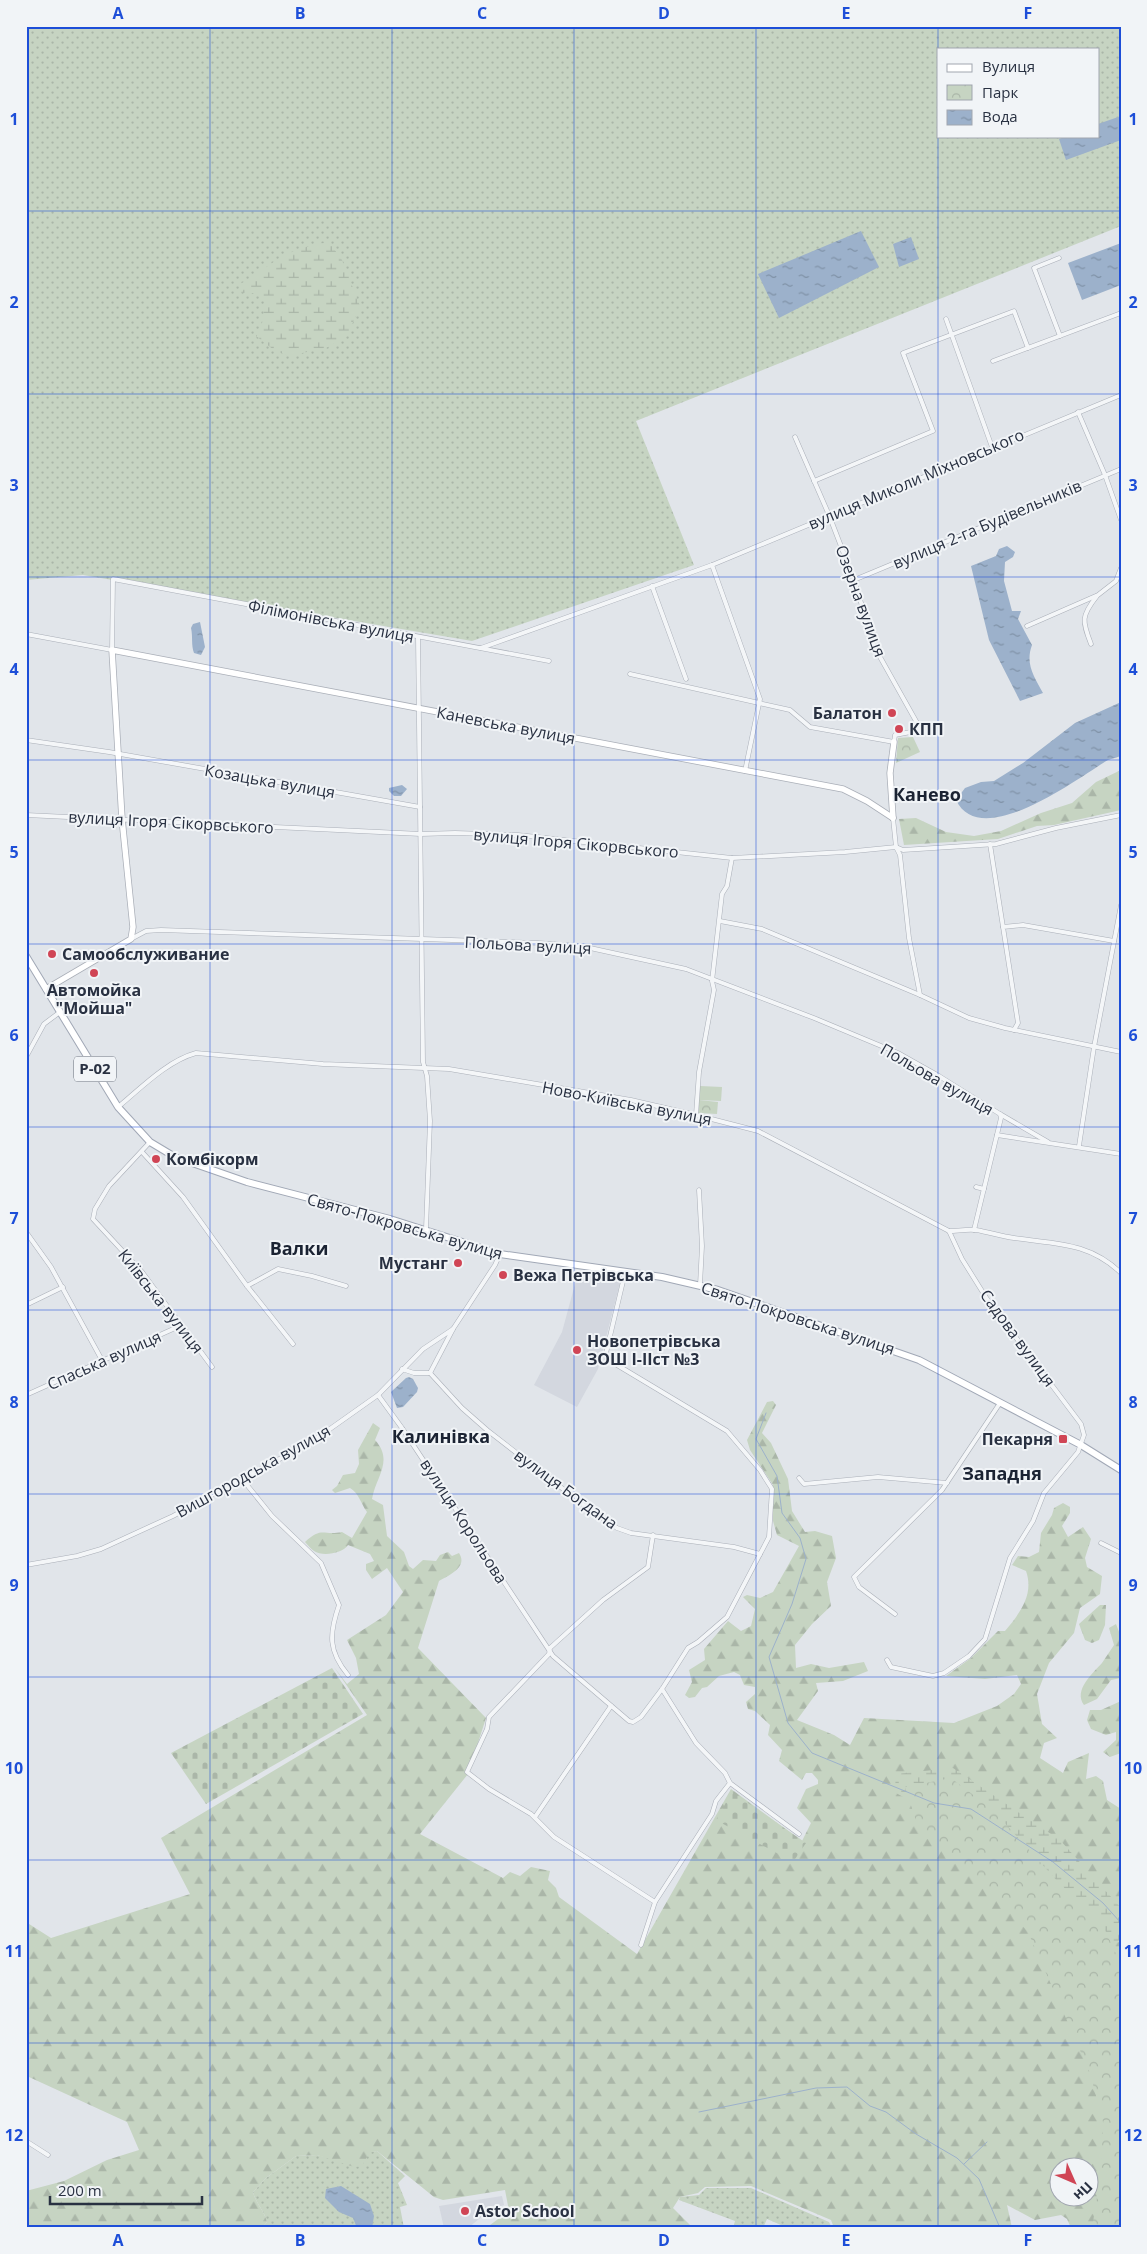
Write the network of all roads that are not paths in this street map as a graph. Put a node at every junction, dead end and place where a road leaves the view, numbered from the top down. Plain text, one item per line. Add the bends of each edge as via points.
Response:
1 (1059, 258) dead end
2 (1121, 314) edge
3 (946, 319) dead end
4 (952, 335) junction
5 (1060, 336) junction
6 (1028, 348) junction
7 (994, 361) dead end
8 (1121, 395) edge
9 (1078, 412) junction
10 (795, 438) dead end
11 (992, 447) junction
12 (1121, 469) edge
13 (1105, 475) junction
14 (814, 481) junction
15 (829, 515) junction
16 (1121, 520) edge
17 (712, 565) junction
18 (1121, 568) edge
19 (854, 580) junction
20 (652, 586) junction
21 (1098, 595) junction
22 (1027, 626) dead end
23 (26, 634) edge
24 (418, 637) junction
25 (1091, 644) dead end
26 (481, 648) junction
27 (112, 650) junction
28 (549, 661) dead end
29 (630, 674) dead end
30 (686, 679) dead end
31 (759, 703) junction
32 (418, 708) junction
33 (26, 740) edge
34 (894, 742) junction
35 (120, 755) junction
36 (745, 771) junction
37 (420, 807) junction
38 (26, 815) edge
39 (1121, 815) edge
40 (893, 818) junction
41 (122, 819) junction
42 (421, 834) junction
43 (990, 844) junction
44 (896, 847) junction
45 (732, 858) junction
46 (1121, 905) edge
47 (720, 921) junction
48 (1003, 927) junction
49 (131, 939) junction
50 (423, 940) junction
51 (1114, 941) junction
52 (26, 956) edge
53 (712, 981) junction
54 (46, 990) junction
55 (920, 995) junction
56 (60, 1012) junction
57 (1014, 1030) junction
58 (1094, 1047) junction
59 (1121, 1052) edge
60 (26, 1057) edge
61 (424, 1067) junction
62 (118, 1107) junction
63 (1000, 1114) junction
64 (696, 1115) junction
65 (997, 1135) junction
66 (150, 1142) junction
67 (1050, 1143) junction
68 (1079, 1146) junction
69 (142, 1152) junction
70 (1121, 1154) edge
71 (976, 1187) dead end
72 (984, 1189) junction
73 (700, 1190) dead end
74 (426, 1229) junction
75 (974, 1230) junction
76 (949, 1231) junction
77 (26, 1232) edge
78 (500, 1254) junction
79 (625, 1273) junction
80 (1121, 1273) edge
81 (700, 1285) junction
82 (247, 1286) junction
83 (346, 1286) dead end
84 (63, 1287) junction
85 (26, 1305) edge
86 (182, 1325) junction
87 (453, 1329) junction
88 (293, 1344) dead end
89 (103, 1362) junction
90 (212, 1367) dead end
91 (402, 1369) junction
92 (430, 1372) junction
93 (26, 1395) edge
94 (378, 1395) junction
95 (1001, 1402) junction
96 (1081, 1445) junction
97 (1121, 1470) edge
98 (799, 1478) dead end
99 (243, 1480) junction
100 (947, 1483) junction
101 (653, 1535) junction
102 (1101, 1543) dead end
103 (1121, 1553) edge
104 (760, 1554) junction
105 (26, 1565) edge
106 (895, 1614) dead end
107 (550, 1648) junction
108 (888, 1660) dead end
109 (348, 1675) dead end
110 (662, 1689) junction
111 (611, 1706) junction
112 (730, 1783) junction
113 (534, 1817) junction
114 (799, 1834) dead end
115 (655, 1902) junction
116 (640, 1945) dead end
117 (26, 2141) edge
118 (48, 2155) dead end

1 - 5 street via 1034,268
2 - 5 street
3 - 4 street
4 - 6 street via 1014,312
4 - 11 street
4 - 14 street via 903,353 933,431
5 - 6 street
6 - 7 street
8 - 9 street, вулиця Миколи Міхновського
9 - 11 street, вулиця Миколи Міхновського
9 - 13 street
10 - 14 street, Озерна вулиця
11 - 15 street, вулиця Миколи Міхновського
12 - 13 street, вулиця 2-га Будівельників
13 - 16 street
13 - 19 street, вулиця 2-га Будівельників
14 - 15 street, Озерна вулиця
15 - 17 street, вулиця Миколи Міхновського
15 - 19 street, Озерна вулиця
17 - 20 street, вулиця Миколи Міхновського
17 - 31 street
18 - 21 street via 1116,581
19 - 34 street, Озерна вулиця via 875,648 921,730 895,735
20 - 26 street, вулиця Миколи Міхновського
20 - 30 street
21 - 22 street
21 - 25 street via 1084,611 1084,626
23 - 27 street
24 - 26 street, Філімонівська вулиця
24 - 27 street, Філімонівська вулиця via 113,579
24 - 32 street
26 - 28 street, Філімонівська вулиця
27 - 32 street, Каневська вулиця
27 - 35 street
29 - 31 street
31 - 34 street via 790,710 810,727
31 - 36 street
32 - 36 street, Каневська вулиця
32 - 37 street
33 - 35 street, Козацька вулиця
34 - 40 street via 890,773
35 - 37 street, Козацька вулиця
35 - 41 street
36 - 40 street, Каневська вулиця via 843,788
37 - 42 street
38 - 41 street, вулиця Ігоря Сікорвського
39 - 43 street, вулиця Ігоря Сікорвського
40 - 44 street
41 - 42 street, вулиця Ігоря Сікорвського
41 - 49 street via 134,927
42 - 45 street, вулиця Ігоря Сікорвського via 518,835
42 - 50 street
43 - 44 street, вулиця Ігоря Сікорвського via 902,850
43 - 48 street
44 - 45 street, вулиця Ігоря Сікорвського
44 - 55 street via 900,856 909,938
45 - 47 street via 727,886 722,894
46 - 51 street
47 - 53 street
47 - 55 street via 762,930
48 - 51 street via 1023,925
48 - 57 street via 1018,1022
49 - 50 street, Польова вулиця via 146,931 161,930
49 - 54 street, Польова вулиця
50 - 53 street, Польова вулиця via 582,946 686,969
50 - 61 street
51 - 58 street
52 - 54 main road, Свято-Покровська вулиця / Р-02
53 - 63 street, Польова вулиця via 898,1053
53 - 64 street via 714,990 698,1072
54 - 56 main road, Свято-Покровська вулиця / Р-02
55 - 57 street via 968,1018
56 - 60 street via 44,1024
56 - 62 main road, Свято-Покровська вулиця / Р-02
57 - 58 street
58 - 59 street
58 - 68 street
61 - 62 street, Ново-Київська вулиця via 323,1064 196,1053 184,1056
61 - 64 street, Ново-Київська вулиця via 631,1100
61 - 74 street via 428,1076 430,1121
62 - 66 main road, Свято-Покровська вулиця / Р-02
63 - 65 street, Польова вулиця
63 - 67 street
64 - 76 street, Ново-Київська вулиця via 758,1131
65 - 67 street, Польова вулиця
65 - 72 street, Польова вулиця
66 - 69 street, Київська вулиця
66 - 74 main road, Свято-Покровська вулиця / Р-02 via 175,1157 239,1179
67 - 68 street, Польова вулиця
68 - 70 street, Польова вулиця
69 - 82 street via 183,1197
69 - 86 street, Київська вулиця via 109,1186 95,1209 93,1219 142,1272
71 - 72 street
72 - 75 street, Польова вулиця
73 - 81 street
74 - 78 main road, Свято-Покровська вулиця / Р-02
75 - 76 street, Ново-Київська вулиця
75 - 80 street, Ново-Київська вулиця via 1073,1245 1104,1259
76 - 96 street, Садова вулиця via 987,1299 1081,1424 1084,1435
77 - 84 street
78 - 79 main road, Свято-Покровська вулиця / Р-02
78 - 87 street, Вишгородська вулиця
79 - 81 main road, Свято-Покровська вулиця / Р-02
79 - 104 street via 607,1359 727,1431 760,1470 772,1489 769,1537
81 - 95 main road, Свято-Покровська вулиця / Р-02 via 919,1360
82 - 83 street via 278,1269
82 - 88 street
84 - 85 street
84 - 89 street
86 - 89 street, Спаська вулиця
86 - 90 street, Київська вулиця
87 - 91 street, Вишгородська вулиця via 423,1349
87 - 92 street, Вишгородська вулиця
89 - 93 street, Спаська вулиця
91 - 92 street via 414,1373
91 - 94 street, Вишгородська вулиця
92 - 101 street, вулиця Богдана via 487,1430 594,1513 617,1528
94 - 99 street, Вишгородська вулиця via 312,1442
94 - 107 street, вулиця Корольова
95 - 96 main road, Свято-Покровська вулиця / Р-02
95 - 100 street
96 - 97 main road, Свято-Покровська вулиця / Р-02
96 - 108 street via 1044,1493 1033,1521 1010,1558 985,1639 956,1666 933,1676 891,1667
98 - 100 street via 804,1484 878,1477
99 - 105 street, Вишгородська вулиця via 100,1549
99 - 109 street via 272,1516 321,1563 339,1605 331,1644 337,1662
100 - 106 street via 854,1577 858,1587
101 - 104 street, вулиця Богдана
101 - 107 street via 648,1567 603,1600
102 - 103 street
104 - 110 street via 727,1617 688,1648
107 - 111 street, вулиця Корольова via 559,1661
107 - 113 street via 549,1654 489,1717 468,1772 488,1789
110 - 111 street, вулиця Корольова via 637,1721 626,1718
110 - 112 street via 696,1743 725,1773
111 - 113 street
112 - 114 street
112 - 115 street
113 - 115 street via 554,1837
115 - 116 street
117 - 118 street

